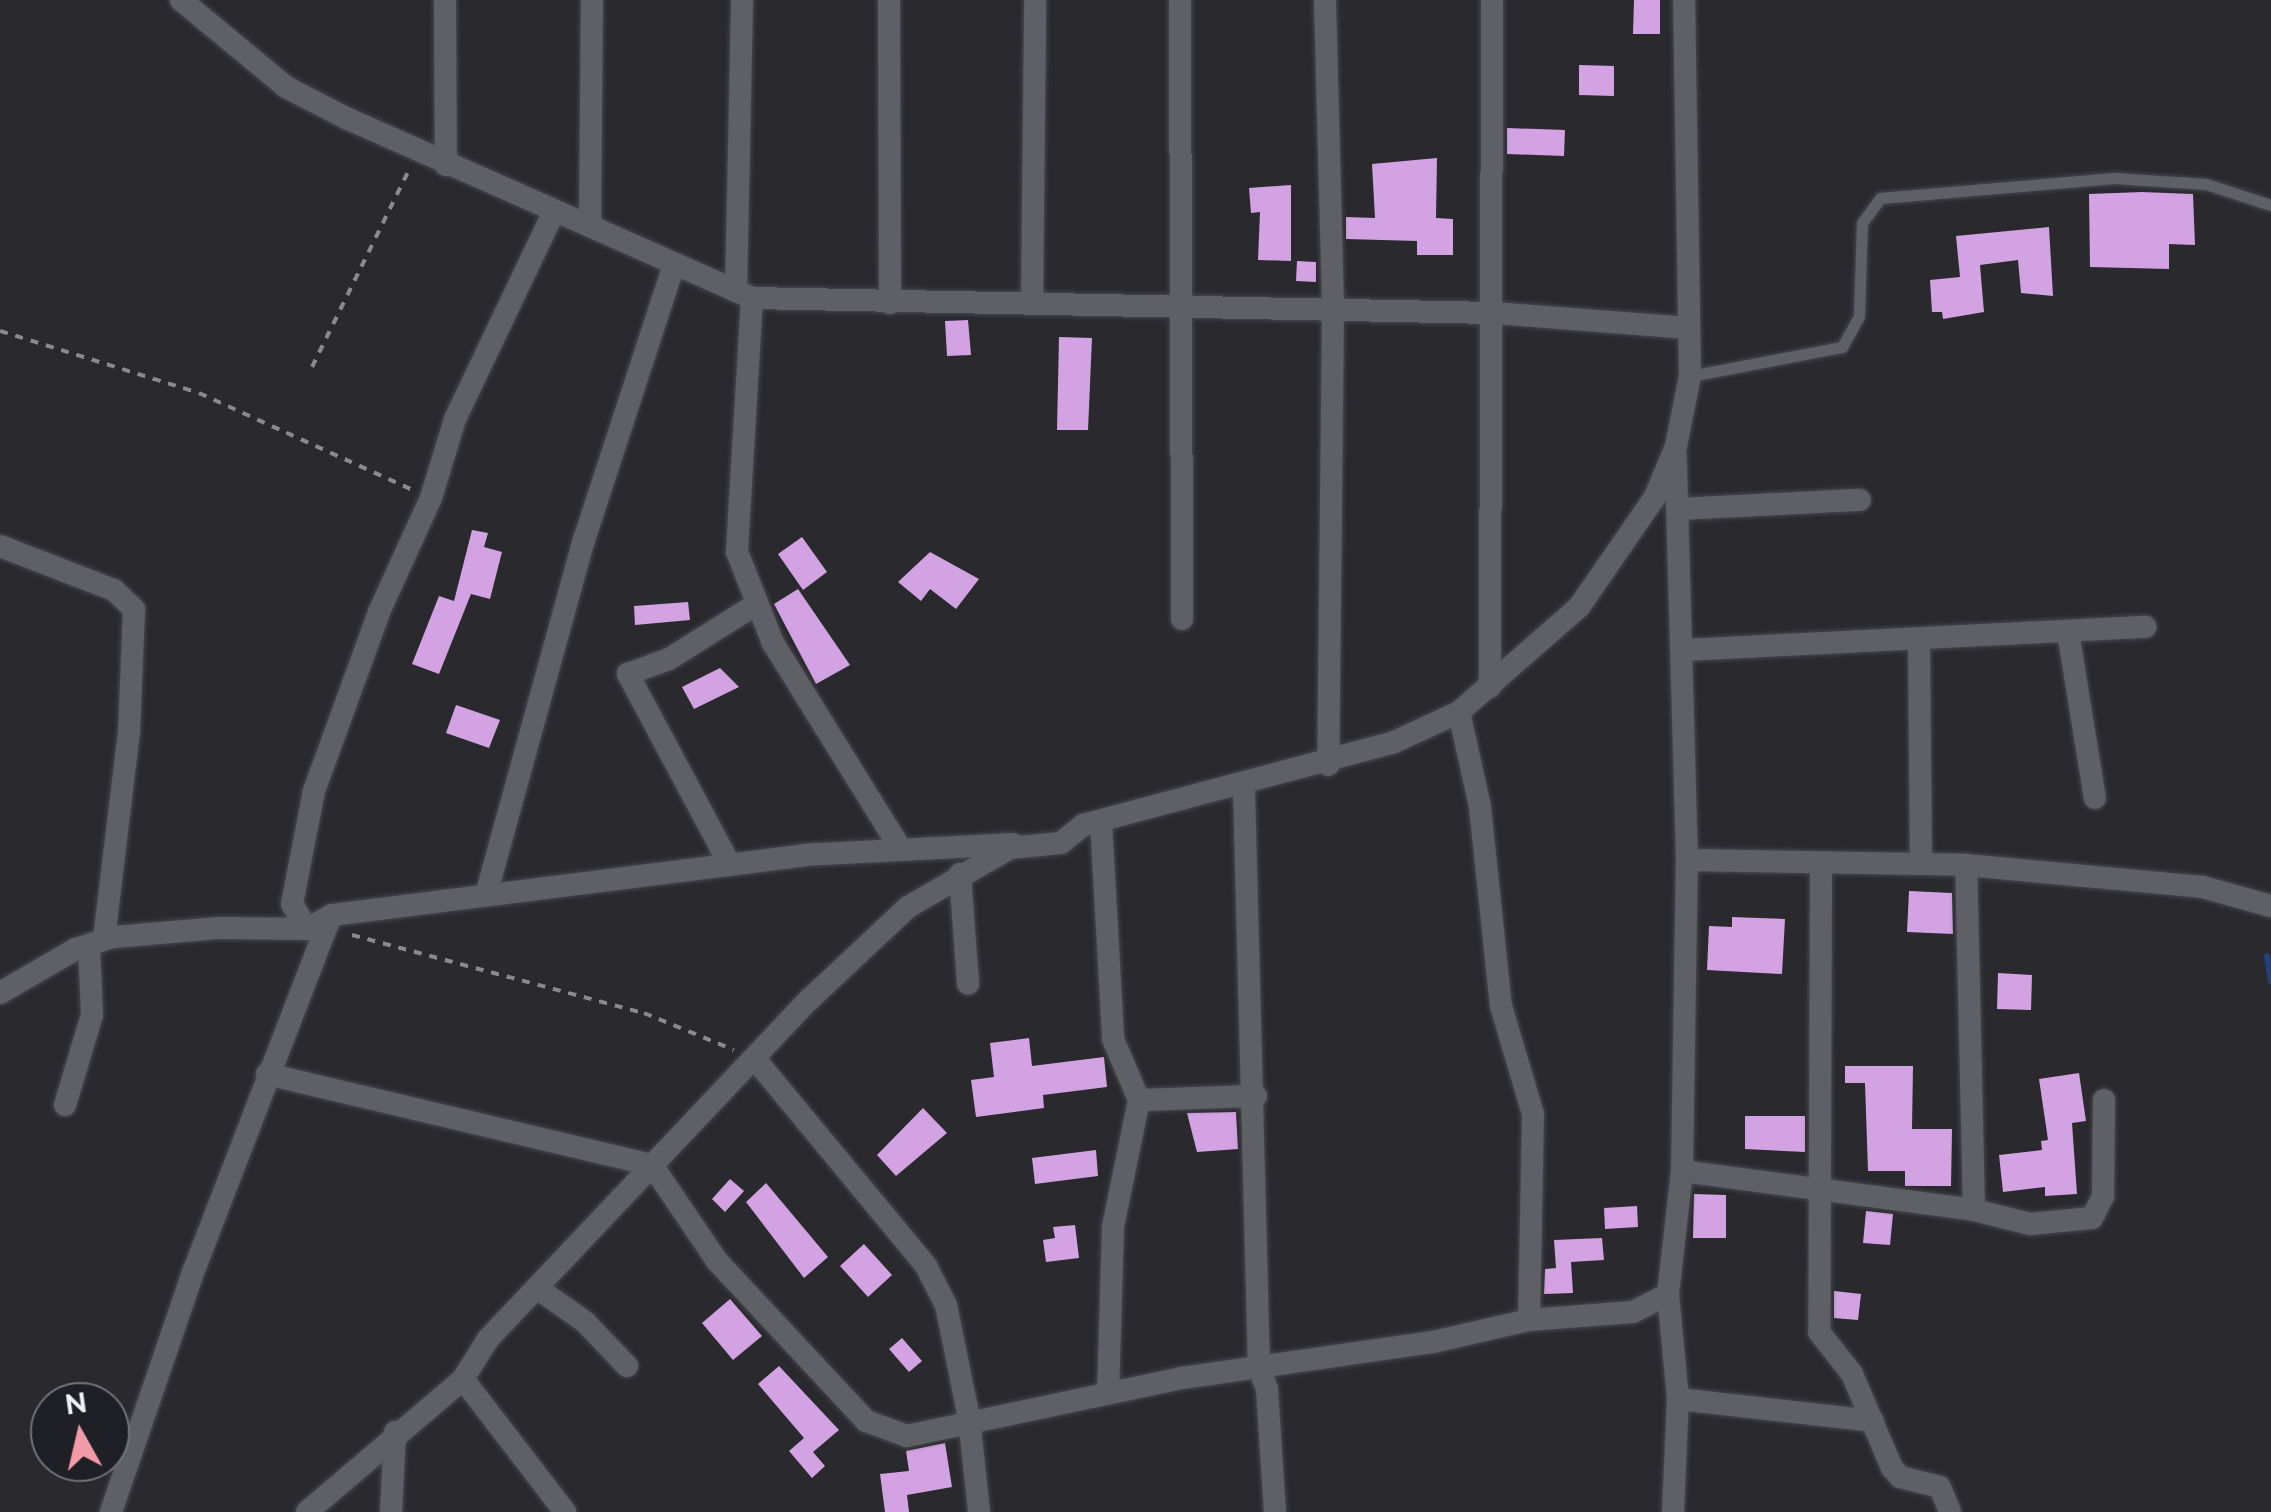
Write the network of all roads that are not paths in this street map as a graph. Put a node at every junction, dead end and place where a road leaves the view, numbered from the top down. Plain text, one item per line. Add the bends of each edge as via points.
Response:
1 (181, 0) edge
2 (445, 0) edge
3 (592, 0) edge
4 (742, 0) edge
5 (889, 0) edge
6 (1035, 0) edge
7 (1180, 0) edge
8 (1326, 0) edge
9 (1492, 0) edge
10 (1684, 0) edge
11 (446, 165) junction
12 (2271, 204) edge
13 (554, 212) junction
14 (590, 224) junction
15 (674, 264) junction
16 (744, 295) junction
17 (890, 303) junction
18 (1032, 304) junction
19 (1182, 306) junction
20 (1333, 311) junction
21 (1494, 314) junction
22 (1687, 328) junction
23 (1690, 376) junction
24 (1676, 446) junction
25 (1860, 500) dead end
26 (1680, 509) junction
27 (0, 546) edge
28 (755, 606) junction
29 (1182, 619) dead end
30 (2146, 627) dead end
31 (2068, 632) junction
32 (1918, 639) junction
33 (1686, 650) junction
34 (1490, 687) junction
35 (1459, 712) junction
36 (1328, 765) junction
37 (1244, 788) junction
38 (2096, 798) dead end
39 (1102, 821) junction
40 (1061, 843) junction
41 (899, 846) junction
42 (1687, 860) junction
43 (1920, 863) junction
44 (730, 865) junction
45 (1966, 865) junction
46 (1821, 867) junction
47 (960, 874) junction
48 (486, 896) junction
49 (2271, 906) edge
50 (321, 924) junction
51 (96, 942) junction
52 (968, 984) dead end
53 (0, 993) edge
54 (755, 1058) junction
55 (267, 1074) junction
56 (1256, 1096) junction
57 (1139, 1100) junction
58 (2104, 1100) dead end
59 (65, 1105) dead end
60 (652, 1164) junction
61 (1682, 1171) junction
62 (1822, 1190) junction
63 (1974, 1210) junction
64 (536, 1288) junction
65 (1668, 1294) junction
66 (1529, 1320) junction
67 (627, 1366) dead end
68 (1259, 1368) junction
69 (464, 1378) junction
70 (1108, 1393) junction
71 (1678, 1399) junction
72 (969, 1418) junction
73 (1873, 1421) junction
74 (395, 1432) junction
75 (111, 1512) edge
76 (307, 1512) edge
77 (391, 1512) edge
78 (565, 1512) edge
79 (979, 1512) edge
80 (1275, 1512) edge
81 (1672, 1512) edge
82 (1950, 1512) edge

1 - 11 street via 286,86
2 - 11 street
3 - 14 street
4 - 16 street
5 - 17 street
6 - 18 street
7 - 19 street
8 - 20 street
9 - 21 street
10 - 22 street
11 - 13 street
12 - 23 lane via 2206,184 2114,178 1880,198 1862,223 1859,316 1842,347
13 - 14 street
13 - 50 street via 467,390 314,791 292,904
14 - 15 street
15 - 16 street
15 - 48 street via 584,540
16 - 17 street
16 - 28 street via 734,514 737,552
17 - 18 street
18 - 19 street
19 - 20 street
19 - 29 street
20 - 21 street
20 - 36 street
21 - 22 street
21 - 34 street
22 - 23 street
23 - 24 street
24 - 26 street
24 - 34 street via 1626,546 1579,608
25 - 26 street
26 - 33 street
27 - 51 street via 114,590 134,609 129,732
28 - 41 street
28 - 44 street via 669,659 628,674
30 - 31 street
31 - 32 street
31 - 38 street
32 - 33 street
32 - 43 street
33 - 42 street
34 - 35 street
35 - 36 street
35 - 66 street via 1480,807 1501,1006 1533,1114
36 - 37 street
37 - 39 street
37 - 56 street
39 - 40 street via 1083,825
39 - 57 street via 1113,1039
40 - 41 street
40 - 47 street via 1010,848
41 - 44 street
42 - 46 street
42 - 61 street
43 - 45 street
43 - 46 street
44 - 48 street
45 - 49 street via 2204,887
45 - 63 street
46 - 62 street
47 - 52 street
47 - 54 street via 858,950
48 - 50 street
50 - 51 street
50 - 55 street
51 - 53 street
51 - 59 street via 92,1014
54 - 60 street
54 - 72 street via 926,1266 946,1305
55 - 60 street
55 - 75 street
56 - 57 street
56 - 68 street
57 - 70 street via 1112,1228
58 - 63 street via 2103,1196 2092,1218 2030,1224
60 - 64 street
60 - 72 street via 718,1261 866,1421 907,1436
61 - 62 street
61 - 65 street
62 - 63 street
62 - 73 street via 1819,1332 1852,1374
64 - 67 street via 585,1322
64 - 69 street via 488,1339
65 - 66 street via 1632,1312
65 - 71 street
66 - 68 street
68 - 70 street
68 - 80 street via 1268,1389
69 - 74 street
69 - 78 street
70 - 72 street
71 - 73 street
71 - 81 street
72 - 79 street
73 - 82 street via 1892,1468 1940,1487
74 - 76 street
74 - 77 street

